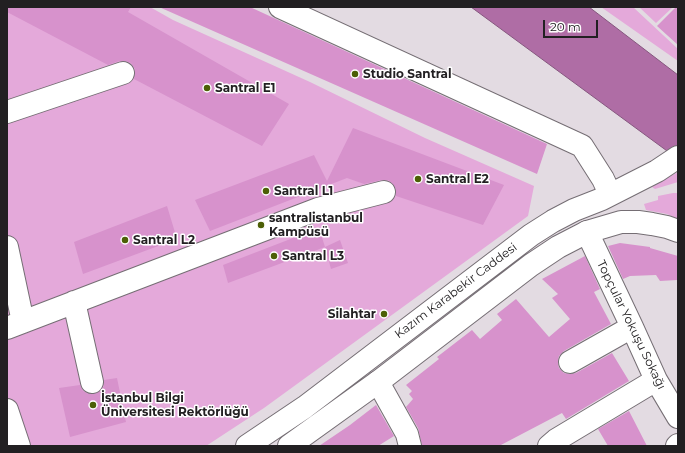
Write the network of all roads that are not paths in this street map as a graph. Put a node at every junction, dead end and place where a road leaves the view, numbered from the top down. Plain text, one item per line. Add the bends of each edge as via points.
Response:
1 (280, 7) edge
2 (123, 73) dead end
3 (7, 112) edge
4 (675, 159) edge
5 (384, 192) dead end
6 (610, 194) junction
7 (678, 231) edge
8 (587, 232) junction
9 (7, 248) edge
10 (74, 302) junction
11 (15, 325) edge
12 (632, 327) junction
13 (570, 362) dead end
14 (656, 380) junction
15 (92, 382) dead end
16 (378, 382) junction
17 (7, 410) edge
18 (678, 417) edge
19 (20, 446) edge
20 (247, 446) edge
21 (289, 446) edge
22 (410, 446) edge
23 (549, 446) edge

1 - 6 main road via 582,146
2 - 3 main road
4 - 6 main road, Kazım Karabekir Caddesi via 657,171
5 - 10 main road via 318,209
6 - 20 main road, Kazım Karabekir Caddesi via 574,210 531,235 305,407
7 - 8 main road, Kazım Karabekir Caddesi via 652,224 621,222
8 - 12 main road, Topçular Yokuşu Sokağı
8 - 16 main road, Kazım Karabekir Caddesi via 531,265
9 - 11 main road
10 - 11 main road
10 - 15 main road
12 - 13 main road
12 - 14 main road, Topçular Yokuşu Sokağı
14 - 18 main road, Topçular Yokuşu Sokağı
14 - 23 main road
16 - 21 main road, Kazım Karabekir Caddesi
16 - 22 main road via 407,434
17 - 19 main road

